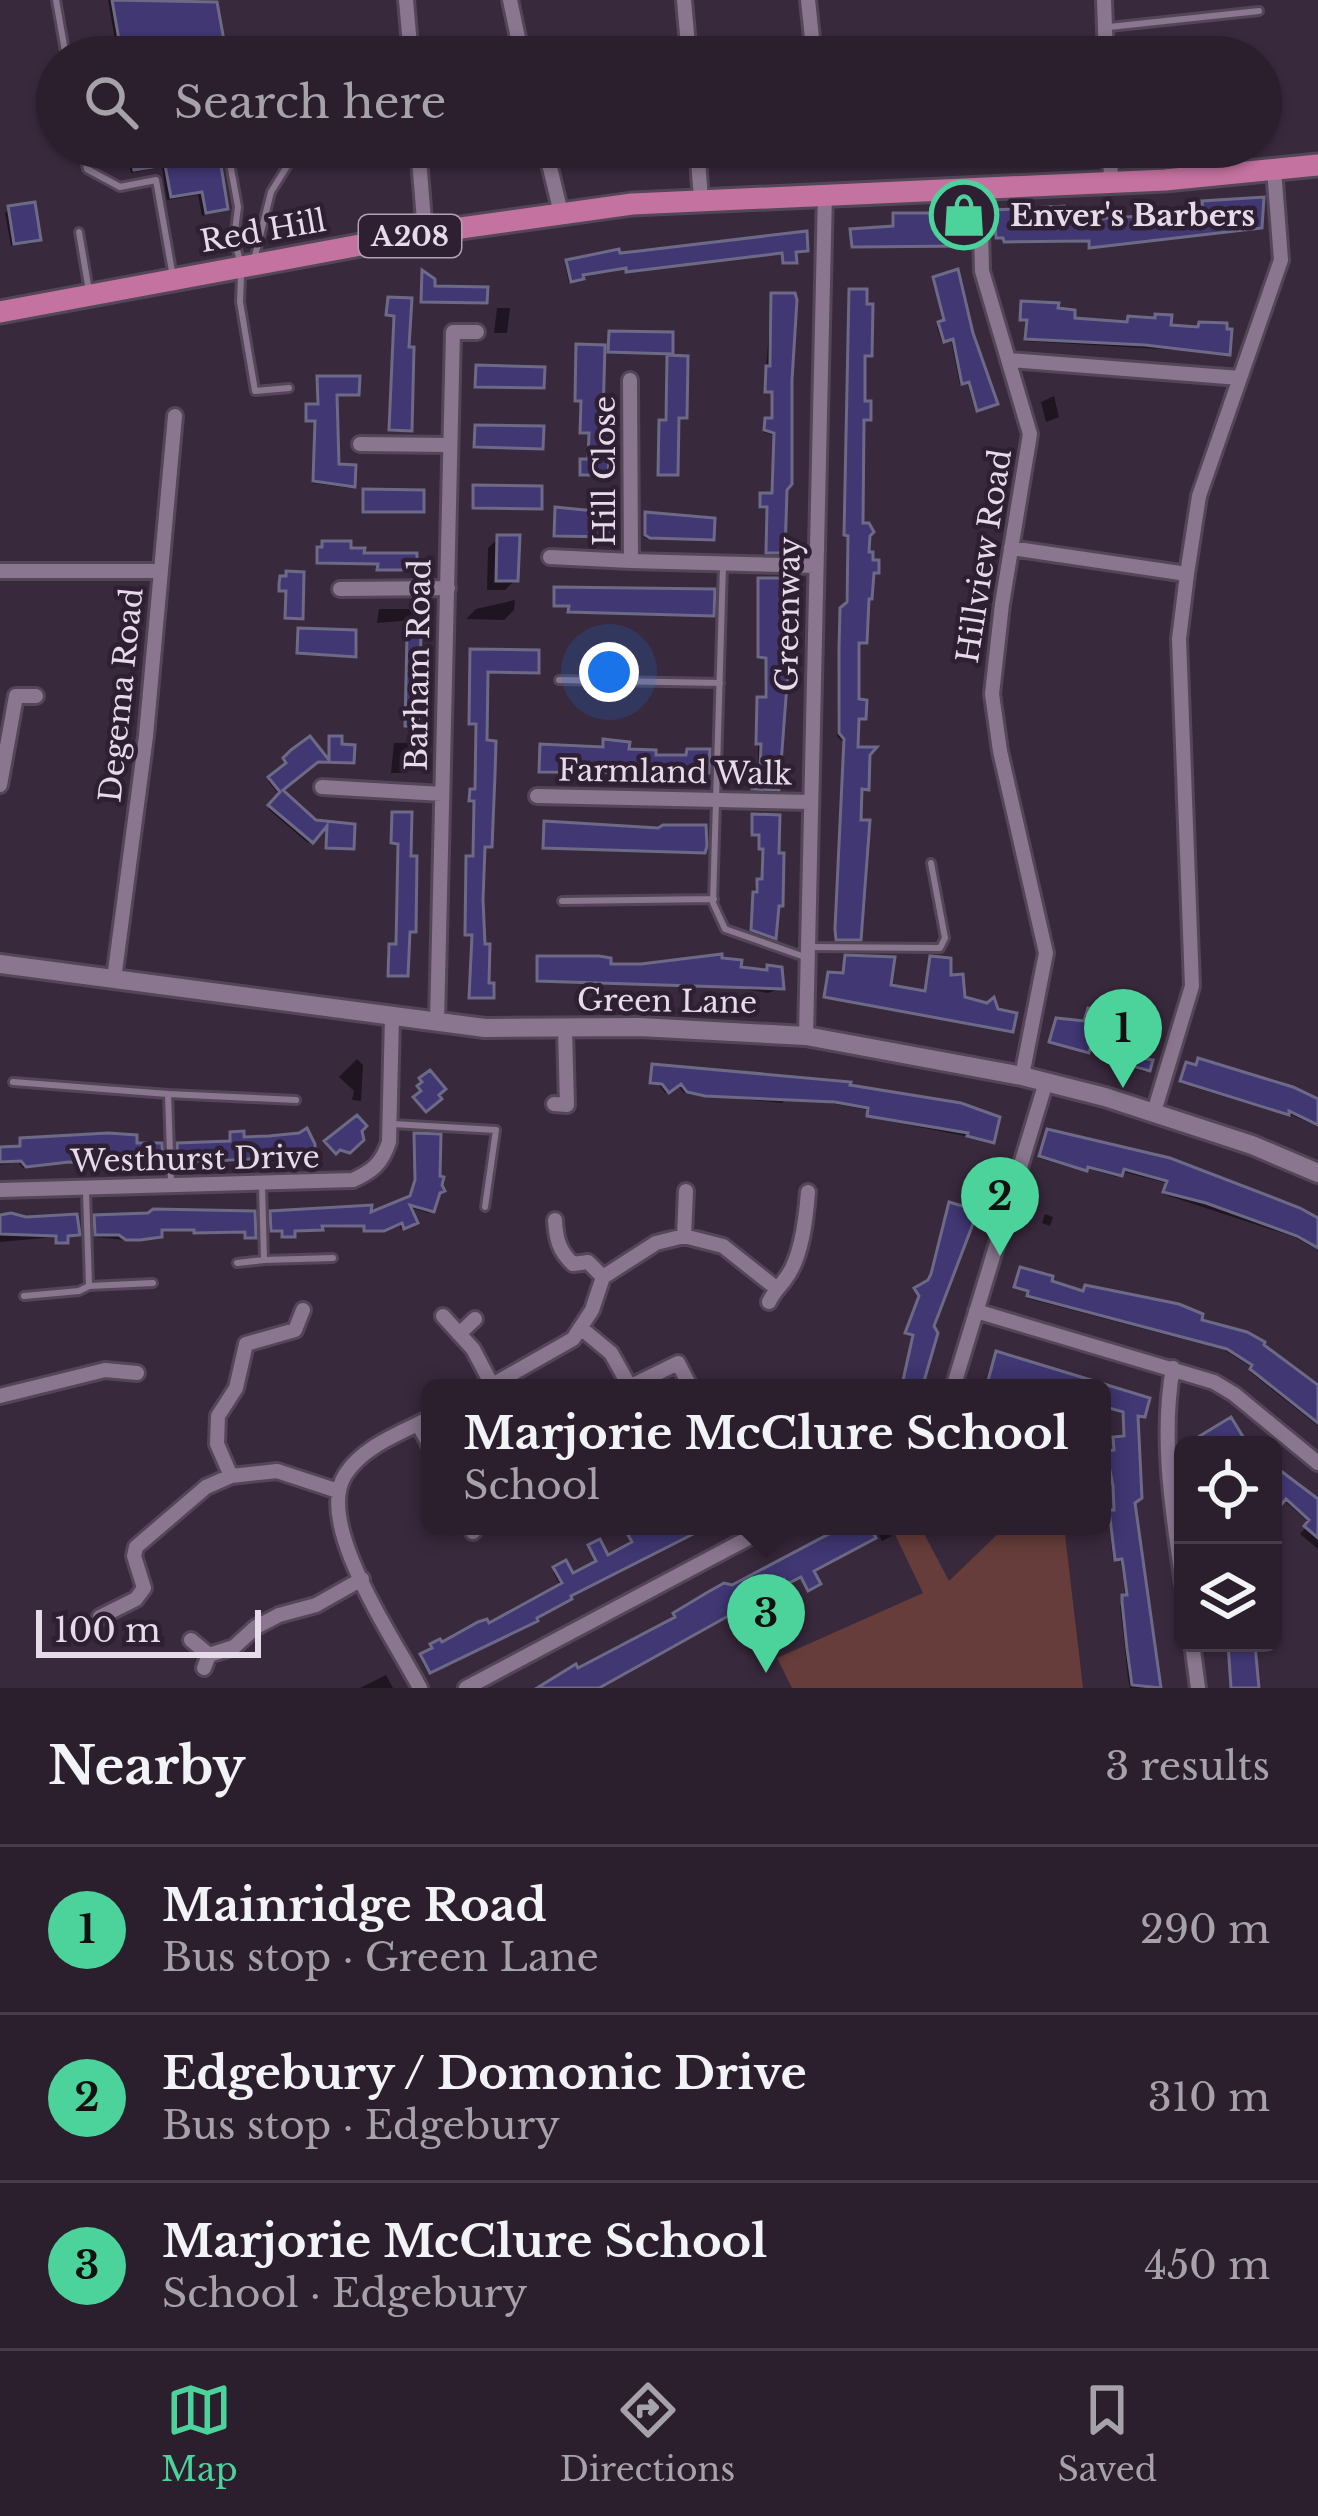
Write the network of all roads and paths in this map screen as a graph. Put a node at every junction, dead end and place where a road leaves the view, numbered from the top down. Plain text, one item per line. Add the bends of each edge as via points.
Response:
1 (56, 0) edge
2 (406, 0) edge
3 (510, 0) edge
4 (684, 0) edge
5 (808, 0) edge
6 (1104, 0) edge
7 (1259, 11) dead end
8 (1105, 28) junction
9 (63, 36) edge
10 (409, 36) edge
11 (518, 36) edge
12 (687, 36) edge
13 (812, 36) edge
14 (1105, 36) edge
15 (1318, 165) edge
16 (87, 168) edge
17 (231, 168) edge
18 (286, 168) edge
19 (420, 168) edge
20 (549, 168) edge
21 (699, 168) edge
22 (1111, 168) edge
23 (1274, 169) junction
24 (1111, 183) junction
25 (980, 188) junction
26 (825, 193) junction
27 (701, 199) junction
28 (561, 213) junction
29 (79, 232) dead end
30 (425, 233) junction
31 (247, 265) junction
32 (173, 278) junction
33 (90, 294) junction
34 (0, 312) edge
35 (477, 332) dead end
36 (1010, 360) junction
37 (1240, 377) junction
38 (630, 380) dead end
39 (289, 388) dead end
40 (175, 416) dead end
41 (360, 444) dead end
42 (449, 445) junction
43 (1011, 548) junction
44 (550, 557) dead end
45 (631, 561) junction
46 (723, 565) junction
47 (816, 566) junction
48 (0, 571) edge
49 (160, 571) junction
50 (1187, 574) junction
51 (448, 588) junction
52 (340, 589) dead end
53 (559, 680) dead end
54 (720, 683) junction
55 (36, 696) dead end
56 (0, 785) edge
57 (322, 788) dead end
58 (442, 794) junction
59 (537, 796) dead end
60 (717, 800) junction
61 (812, 802) junction
62 (931, 863) dead end
63 (714, 898) junction
64 (562, 901) dead end
65 (808, 952) junction
66 (0, 964) edge
67 (114, 979) junction
68 (392, 1017) junction
69 (437, 1023) junction
70 (565, 1028) junction
71 (806, 1036) junction
72 (1022, 1076) junction
73 (13, 1082) dead end
74 (1046, 1082) junction
75 (168, 1094) junction
76 (296, 1100) dead end
77 (566, 1105) dead end
78 (1154, 1112) junction
79 (390, 1124) junction
80 (1318, 1173) edge
81 (262, 1184) junction
82 (172, 1186) junction
83 (86, 1188) junction
84 (0, 1190) edge
85 (686, 1191) dead end
86 (808, 1192) dead end
87 (485, 1207) dead end
88 (555, 1220) dead end
89 (684, 1236) junction
90 (333, 1258) dead end
91 (264, 1260) junction
92 (237, 1263) dead end
93 (603, 1277) junction
94 (153, 1283) dead end
95 (88, 1286) junction
96 (24, 1296) dead end
97 (303, 1310) dead end
98 (976, 1311) junction
99 (442, 1316) dead end
100 (475, 1319) dead end
101 (582, 1329) junction
102 (459, 1334) junction
103 (1173, 1369) junction
104 (137, 1373) dead end
105 (486, 1379) edge
106 (504, 1379) edge
107 (625, 1379) edge
108 (645, 1379) edge
109 (687, 1379) edge
110 (956, 1379) edge
111 (0, 1396) edge
112 (421, 1423) edge
113 (1318, 1462) edge
114 (231, 1476) junction
115 (338, 1491) junction
116 (754, 1535) edge
117 (1178, 1544) edge
118 (362, 1579) junction
119 (100, 1617) dead end
120 (191, 1640) dead end
121 (1193, 1652) edge
122 (420, 1688) edge
123 (466, 1688) edge
124 (1198, 1688) edge

1 - 9 lane
2 - 10 street
3 - 11 street
4 - 12 street
5 - 13 street
6 - 8 street
7 - 8 lane
8 - 14 street
15 - 23 main road, A208
16 - 32 lane via 121,187 156,180
17 - 31 lane via 234,239
18 - 31 lane
19 - 30 street
20 - 28 street
21 - 27 street
22 - 24 street
23 - 24 main road, A208
23 - 37 street via 1281,260
24 - 25 main road, A208
25 - 26 main road, A208
25 - 36 street, Hillview Road via 982,271
26 - 27 main road, Red Hill / A208
26 - 47 street, Greenway
27 - 28 main road, Red Hill / A208
28 - 30 main road, Red Hill / A208
29 - 33 lane
30 - 31 main road, Red Hill / A208
31 - 32 main road, Red Hill / A208
31 - 39 lane via 239,302 255,391
32 - 33 main road, Red Hill / A208
33 - 34 main road, Red Hill / A208
35 - 42 street, Barham Road via 453,332
36 - 37 street
36 - 43 street, Hillview Road via 1030,434
37 - 50 street via 1199,496
38 - 45 street, Hill Close
40 - 49 street, Degema Road
41 - 42 street
42 - 51 street, Barham Road
43 - 50 street
43 - 72 street, Hillview Road via 993,670 995,723 1046,953
44 - 45 street, Hill Close
45 - 46 street, Hill Close
46 - 47 street, Hill Close
46 - 54 lane
47 - 61 street, Greenway
48 - 49 street
49 - 67 street, Degema Road
50 - 78 street via 1179,640 1192,986
51 - 52 street
51 - 58 street, Barham Road
53 - 54 lane
54 - 60 lane
55 - 56 street via 16,696
57 - 58 street
58 - 69 street, Barham Road
59 - 60 street, Farmland Walk
60 - 61 street, Farmland Walk
60 - 63 lane
61 - 65 street, Greenway
62 - 65 lane via 945,938 940,948
63 - 64 lane
63 - 65 lane via 725,929
65 - 71 street, Greenway
66 - 67 main road, Green Lane
67 - 68 main road, Green Lane
68 - 69 main road, Green Lane
68 - 79 street, Westhurst Drive
69 - 70 main road, Green Lane
70 - 71 main road, Green Lane
70 - 77 street
71 - 72 main road, Green Lane
72 - 74 main road, Green Lane
73 - 75 lane
74 - 78 main road, Green Lane
74 - 98 street
75 - 76 lane
75 - 82 lane
78 - 80 main road, Green Lane
79 - 81 street, Westhurst Drive via 384,1158 372,1172 334,1183
79 - 87 lane via 496,1130
81 - 82 street, Westhurst Drive
81 - 91 lane
82 - 83 street, Westhurst Drive
83 - 84 street, Westhurst Drive
83 - 95 lane
85 - 89 street
86 - 89 street via 788,1276 772,1295 723,1246
88 - 93 street via 564,1255
89 - 93 street via 633,1254
90 - 91 lane
91 - 92 lane
93 - 101 street
94 - 95 lane
95 - 96 lane
97 - 114 street via 295,1330 246,1344 236,1388 218,1416 217,1444
98 - 103 street
98 - 110 street
99 - 102 street
100 - 102 street
101 - 106 street
101 - 107 street via 611,1353
102 - 105 street
103 - 113 street via 1234,1394
103 - 117 street via 1170,1479
104 - 111 street via 105,1370
108 - 109 street via 678,1363
112 - 115 street via 364,1454
114 - 115 street via 277,1471
114 - 119 street via 146,1536 134,1556 145,1588
115 - 118 street via 338,1527
116 - 123 street
118 - 120 street via 268,1621 207,1661
118 - 122 street
121 - 124 street

